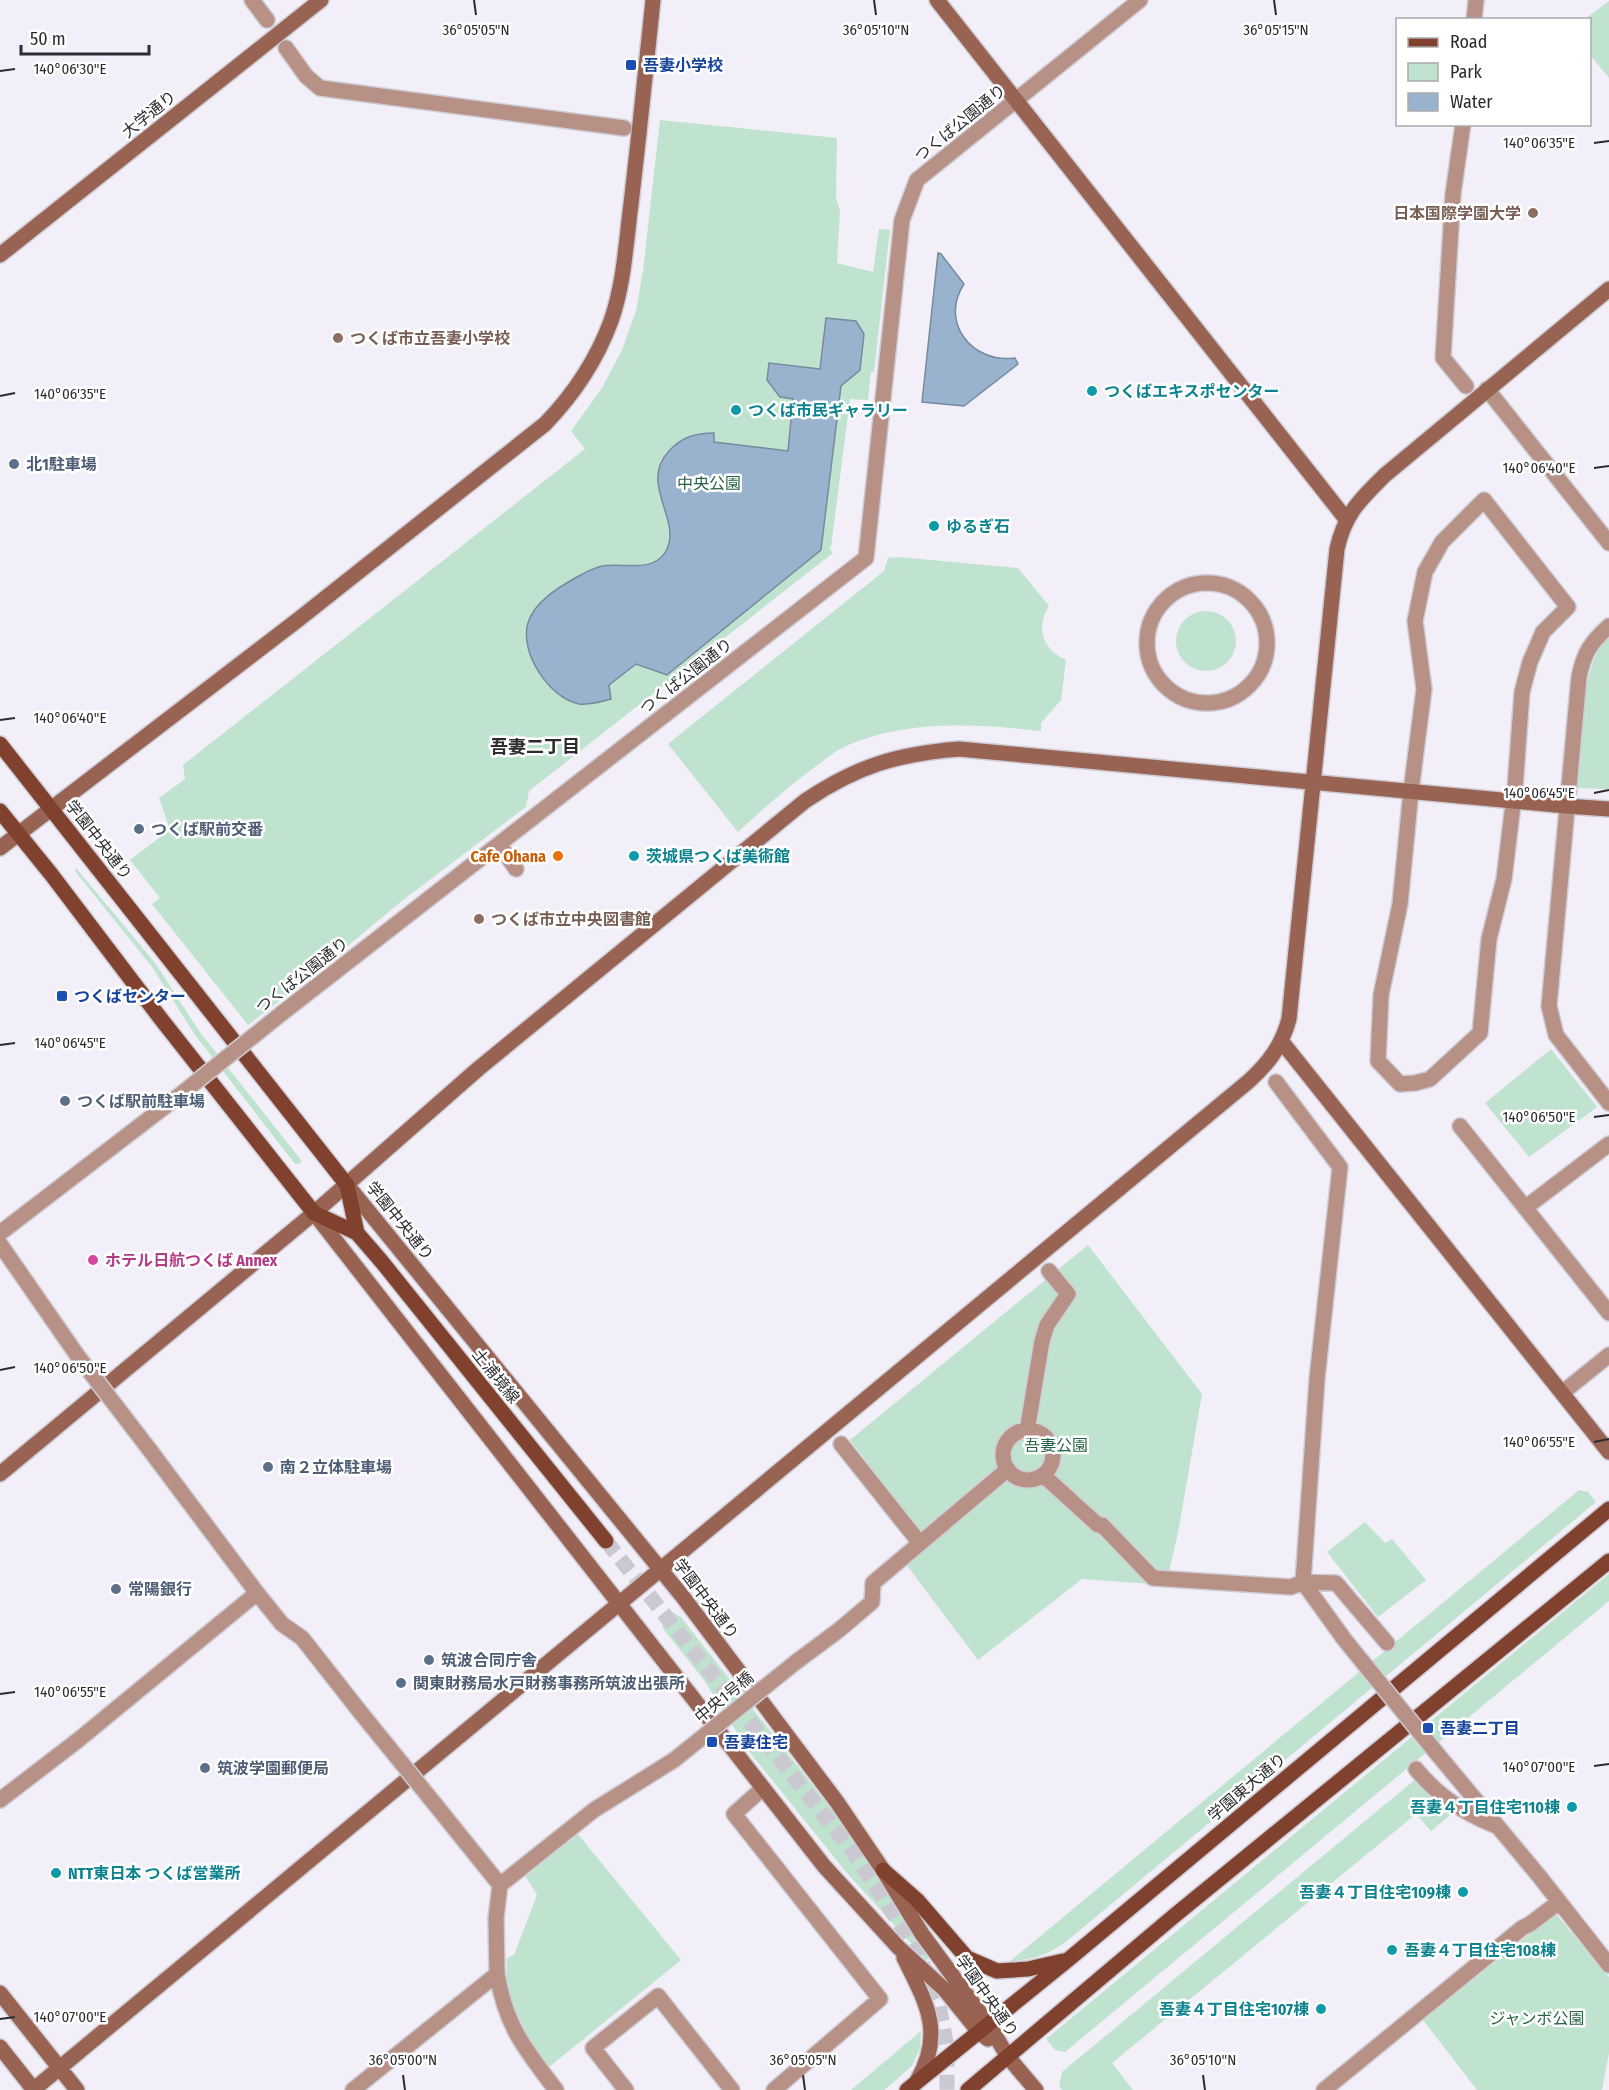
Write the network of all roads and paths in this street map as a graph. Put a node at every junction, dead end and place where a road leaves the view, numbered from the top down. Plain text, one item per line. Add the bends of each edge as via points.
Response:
1 (252, 0) edge
2 (321, 0) edge
3 (653, 0) edge
4 (937, 0) edge
5 (1140, 0) edge
6 (1476, 0) edge
7 (1474, 18) edge
8 (267, 21) dead end
9 (286, 48) dead end
10 (1016, 100) junction
11 (1462, 126) edge
12 (624, 128) dead end
13 (0, 255) edge
14 (1609, 289) edge
15 (1466, 386) dead end
16 (1487, 389) junction
17 (1346, 519) junction
18 (1609, 543) edge
19 (1609, 626) edge
20 (1147, 640) joint
21 (0, 744) edge
22 (1314, 782) junction
23 (1411, 791) junction
24 (1513, 801) junction
25 (1566, 807) junction
26 (51, 809) junction
27 (1609, 809) edge
28 (0, 812) edge
29 (18, 834) junction
30 (499, 844) junction
31 (0, 848) edge
32 (516, 869) dead end
33 (1282, 1042) junction
34 (1276, 1082) dead end
35 (1609, 1103) edge
36 (1460, 1126) dead end
37 (1609, 1144) edge
38 (347, 1185) junction
39 (1525, 1208) junction
40 (314, 1213) junction
41 (0, 1233) edge
42 (357, 1233) junction
43 (0, 1244) edge
44 (12, 1262) junction
45 (1049, 1271) dead end
46 (0, 1272) edge
47 (1609, 1313) edge
48 (1609, 1355) edge
49 (1562, 1393) junction
50 (1027, 1431) junction
51 (842, 1444) dead end
52 (1609, 1452) edge
53 (1008, 1469) junction
54 (0, 1474) edge
55 (1043, 1475) junction
56 (1609, 1509) edge
57 (606, 1541) tunnel mouth
58 (920, 1542) junction
59 (1609, 1561) edge
60 (661, 1569) junction
61 (1304, 1582) junction
62 (256, 1593) junction
63 (620, 1604) junction
64 (1387, 1643) dead end
65 (1416, 1769) dead end
66 (763, 1788) junction
67 (0, 1800) edge
68 (1496, 1826) junction
69 (884, 1870) junction
70 (500, 1885) junction
71 (1559, 1902) junction
72 (898, 1947) junction
73 (1069, 1959) junction
74 (1609, 1965) edge
75 (497, 1974) junction
76 (0, 1993) edge
77 (984, 2029) junction
78 (0, 2047) edge
79 (1008, 2057) junction
80 (59, 2067) junction
81 (911, 2087) edge
82 (33, 2090) edge
83 (77, 2090) edge
84 (353, 2090) edge
85 (556, 2090) edge
86 (626, 2090) edge
87 (732, 2090) edge
88 (774, 2090) edge
89 (968, 2090) edge
90 (1036, 2090) edge
91 (1324, 2090) edge

1 - 8 street
2 - 13 street, 大学通り
3 - 26 street via 619,292 601,345 575,388 545,424
4 - 10 street
5 - 10 street, つくば公園通り
6 - 7 street
9 - 12 street via 320,88
10 - 17 street
10 - 30 street, つくば公園通り via 917,180 902,220 866,558
11 - 15 street via 1453,194 1443,358
14 - 16 street
16 - 17 street via 1385,475
16 - 18 street
17 - 22 street via 1336,549
19 - 25 street via 1586,652 1579,677
20 - 20 street via 1161,604 1182,588 1207,583 1233,589 1253,605 1266,641 1262,666 1247,687 1225,700 1200,703 1179,696 1161,682 1150,662
21 - 26 main road, 学園中央通り
22 - 23 street
22 - 33 street via 1289,1019
22 - 38 street via 959,749 868,766 833,782 805,801 478,1069
23 - 24 street
23 - 24 street via 1400,903 1381,995 1378,1061 1400,1084 1430,1079 1480,1033 1489,939 1504,879
23 - 24 street via 1424,689 1415,621 1425,572 1442,542 1484,500 1568,607 1544,632 1530,662 1522,692
24 - 25 street
25 - 27 street
25 - 35 street via 1550,1016 1556,1035
26 - 29 street
26 - 38 main road, 学園中央通り
28 - 29 main road, 学園中央通り
29 - 31 street
29 - 40 main road, 学園中央通り
30 - 32 street
30 - 41 street, つくば公園通り, bridge
33 - 49 street
33 - 60 street via 1249,1081
34 - 61 street via 1340,1167 1317,1379
36 - 39 street
37 - 39 street
38 - 40 street
38 - 42 main road, 土浦境線
38 - 60 street, 学園中央通り
39 - 47 street
40 - 42 main road, 土浦境線
40 - 54 street
40 - 63 street, 学園中央通り
42 - 57 main road, 土浦境線
43 - 44 street
44 - 46 street
44 - 62 street, bridge
45 - 50 street via 1068,1294 1047,1325 1042,1341
48 - 49 street
49 - 52 street
50 - 53 street via 1018,1432 1006,1444 1004,1460
50 - 55 street via 1042,1435 1051,1447 1052,1462
51 - 58 street
53 - 55 street via 1019,1479
53 - 58 street, 中央1号橋
55 - 61 street via 1102,1526 1153,1578 1291,1587
56 - 73 main road, 学園東大通り
58 - 70 street, 中央1号橋, bridge via 873,1582 872,1602 839,1630 674,1760 594,1810
59 - 79 main road via 1173,1916
60 - 63 street
60 - 69 street, 学園中央通り
61 - 64 street via 1336,1583
61 - 68 street, bridge via 1344,1639
62 - 67 street
62 - 70 street, bridge via 282,1624 302,1638
63 - 66 street, 学園中央通り
63 - 80 street
65 - 68 street via 1429,1786 1463,1810
66 - 72 street, 学園中央通り via 824,1866
66 - 88 street via 734,1814 880,1999
68 - 71 street
69 - 73 main road via 917,1900 967,1958 997,1971 1035,1968
69 - 77 street, 学園中央通り
70 - 75 street
71 - 74 street
71 - 91 street
72 - 77 street, 学園中央通り
72 - 81 street via 926,2000 932,2028 926,2065
73 - 77 main road, 学園東大通り
75 - 84 street
75 - 85 street via 507,2015 522,2045
76 - 80 street
77 - 79 street, 学園中央通り
77 - 81 main road, 学園東大通り
78 - 82 street
79 - 89 main road
79 - 90 street, 学園中央通り
80 - 82 street
80 - 83 street
86 - 87 street via 593,2048 658,1996

